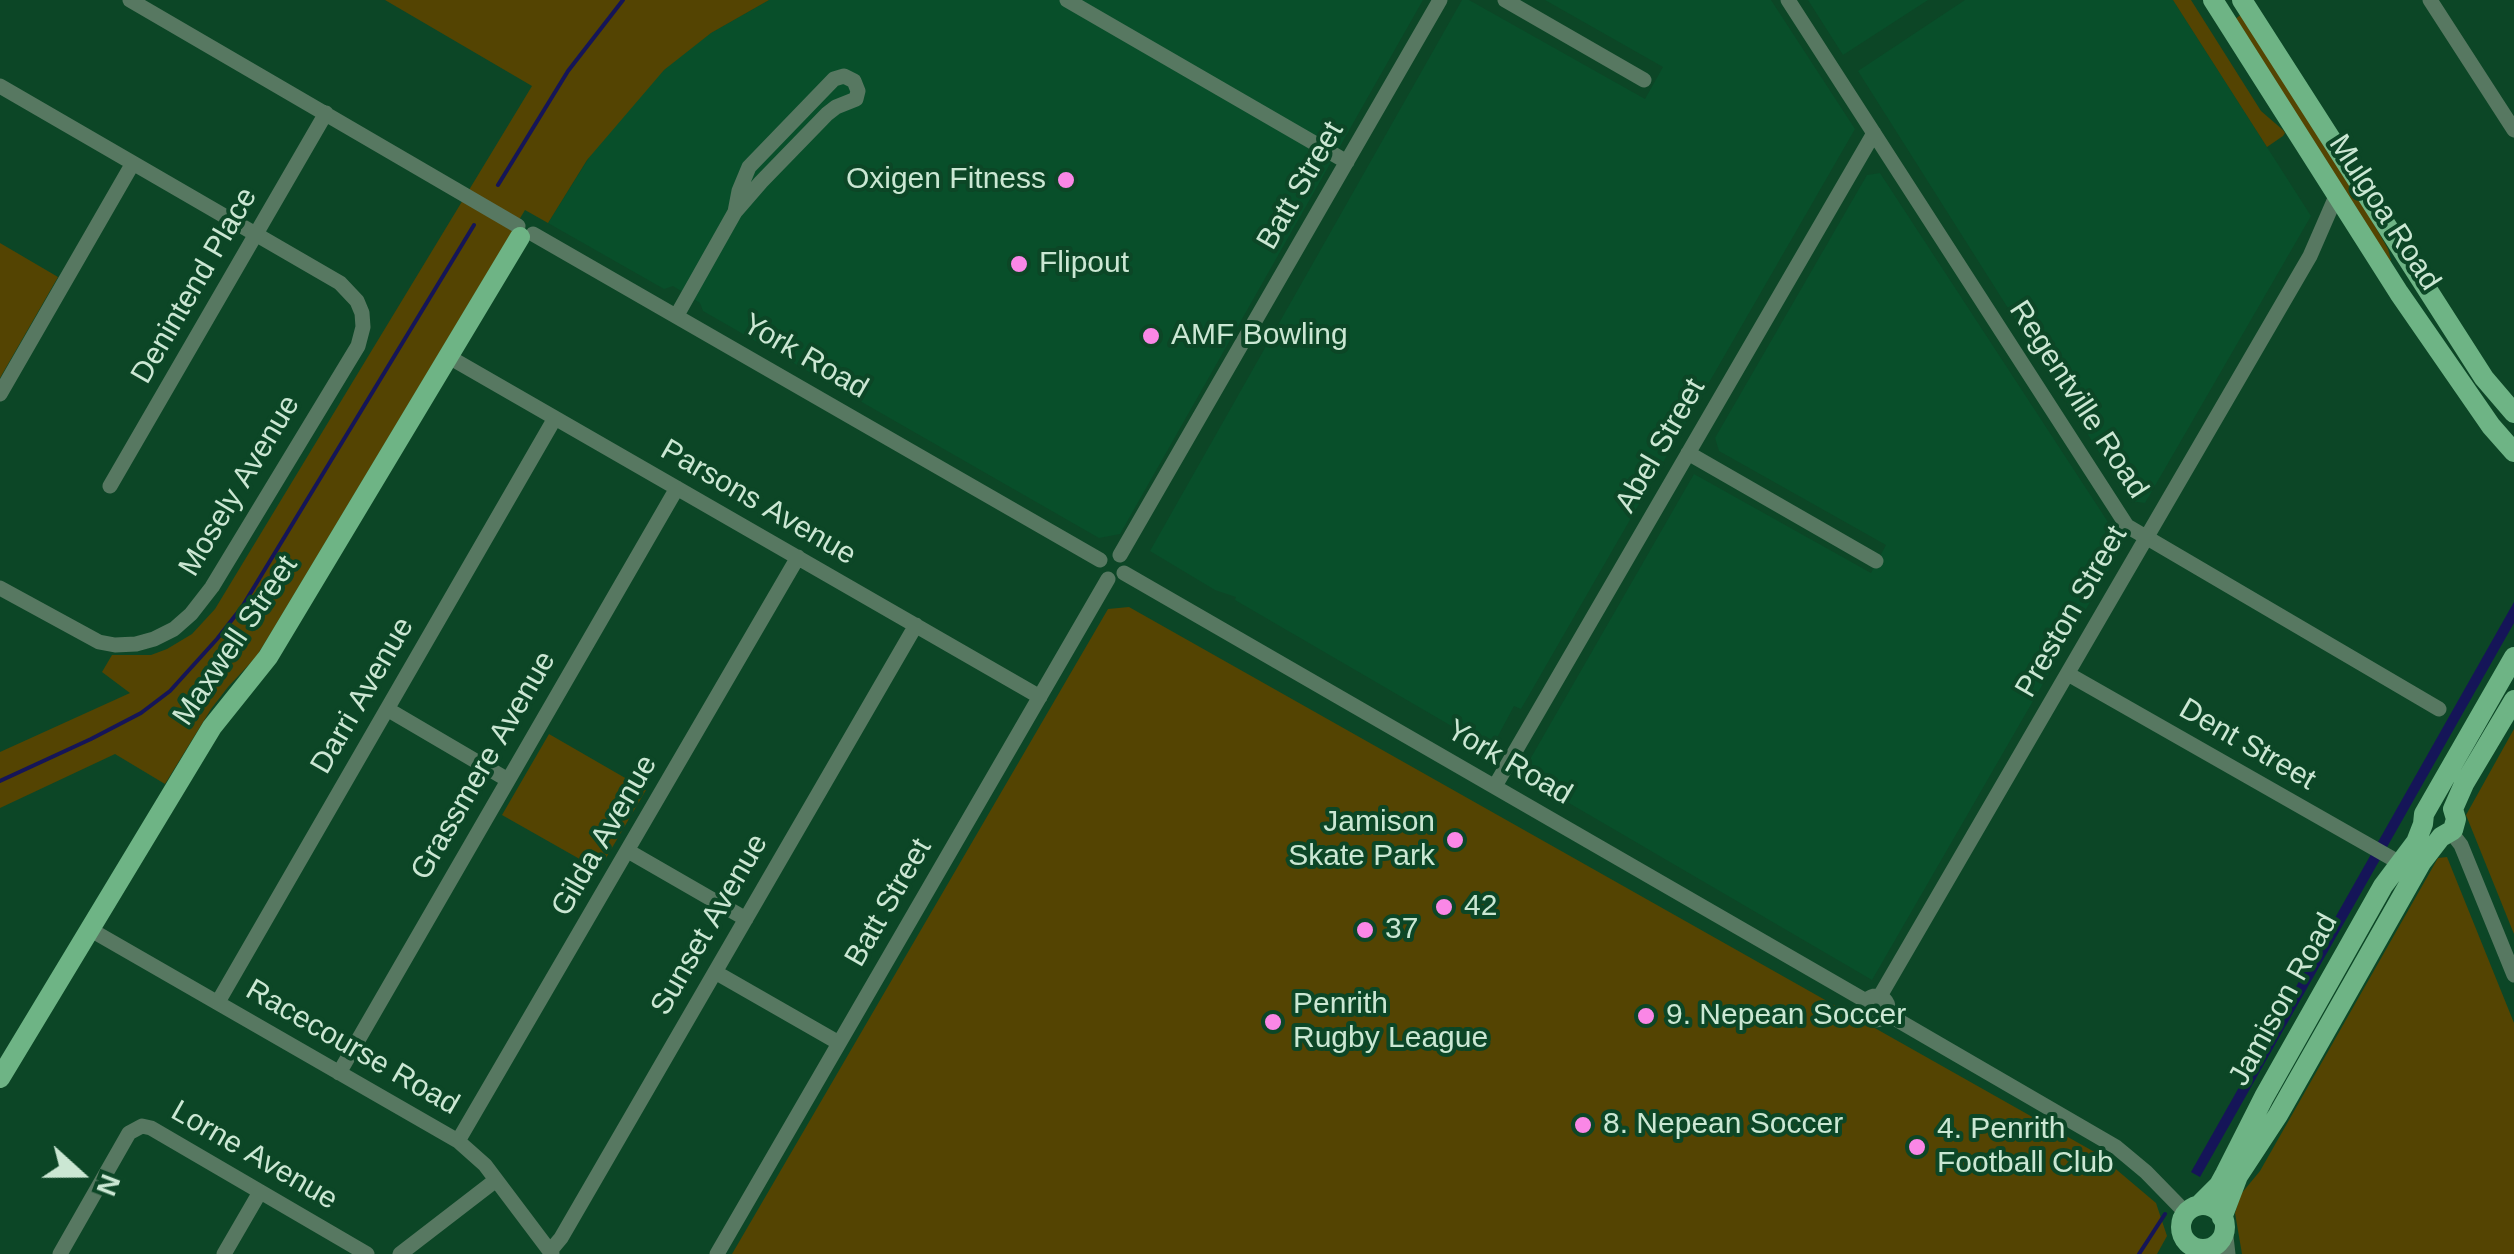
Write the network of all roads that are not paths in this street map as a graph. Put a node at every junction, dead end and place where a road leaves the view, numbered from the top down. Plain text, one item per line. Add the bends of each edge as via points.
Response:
1 (130, 0) edge
2 (1067, 0) edge
3 (1440, 0) edge
4 (1505, 0) edge
5 (1788, 0) edge
6 (2213, 0) edge
7 (2242, 0) edge
8 (2430, 0) edge
9 (1644, 80) dead end
10 (0, 86) edge
11 (326, 113) junction
12 (2514, 130) edge
13 (1874, 134) junction
14 (1347, 162) junction
15 (133, 164) junction
16 (2337, 194) junction
17 (735, 212) junction
18 (2354, 222) junction
19 (524, 232) junction
20 (256, 234) junction
21 (2310, 256) junction
22 (677, 316) junction
23 (449, 357) junction
24 (0, 394) edge
25 (2514, 414) edge
26 (555, 418) junction
27 (2514, 452) edge
28 (1688, 454) junction
29 (110, 486) dead end
30 (677, 488) junction
31 (2146, 539) junction
32 (1120, 555) junction
33 (798, 557) junction
34 (1100, 560) junction
35 (1876, 561) dead end
36 (1116, 576) junction
37 (0, 588) edge
38 (916, 625) junction
39 (2514, 657) edge
40 (2068, 674) junction
41 (1040, 697) junction
42 (2514, 700) edge
43 (2440, 708) dead end
44 (387, 709) junction
45 (508, 780) junction
46 (1496, 786) junction
47 (2452, 809) junction
48 (2426, 815) junction
49 (2446, 835) junction
50 (628, 851) junction
51 (2386, 855) junction
52 (746, 918) junction
53 (90, 930) junction
54 (715, 972) junction
55 (2514, 975) edge
56 (1873, 999) junction
57 (218, 1002) junction
58 (840, 1043) junction
59 (339, 1072) junction
60 (0, 1078) edge
61 (458, 1142) junction
62 (496, 1180) junction
63 (260, 1192) junction
64 (2223, 1223) junction
65 (2186, 1226) edge
66 (2206, 1251) edge
67 (551, 1253) edge
68 (60, 1254) edge
69 (224, 1254) edge
70 (368, 1254) edge
71 (400, 1254) edge
72 (716, 1254) edge
73 (2228, 1254) edge

1 - 11 street, York Road
2 - 14 street
3 - 14 street, Batt Street
4 - 9 street
5 - 13 street, Regentville Road
6 - 16 main road, Mulgoa Road
7 - 25 main road, Mulgoa Road via 2484,378
8 - 12 street
10 - 15 street, Mosely Avenue
11 - 19 street, York Road
11 - 20 street, Denintend Place
13 - 28 street, Abel Street
13 - 31 street, Regentville Road via 2125,524
14 - 32 street, Batt Street
15 - 20 street, Mosely Avenue
15 - 24 street
16 - 18 main road, Mulgoa Road
16 - 21 street, Preston Street
17 - 17 street via 750,167 834,79 854,80 856,99 828,114
17 - 22 street
18 - 21 street, Preston Street via 2333,228
18 - 27 main road, Mulgoa Road
19 - 22 street, York Road
19 - 23 main road, Maxwell Street
20 - 29 street, Denintend Place
20 - 37 street, Mosely Avenue via 349,291 362,313 362,333 205,597 164,635 115,645 86,637
21 - 31 street, Preston Street
22 - 34 street, York Road
23 - 26 street, Parsons Avenue
23 - 53 main road, Maxwell Street via 268,657 212,727
26 - 30 street, Parsons Avenue
26 - 44 street, Darri Avenue
28 - 35 street
28 - 46 street, Abel Street
30 - 33 street, Parsons Avenue
30 - 45 street, Grassmere Avenue
31 - 40 street, Preston Street
31 - 43 street, Regentville Road
32 - 34 street via 1111,552
32 - 36 street via 1126,565
33 - 38 street, Parsons Avenue
33 - 50 street, Gilda Avenue
34 - 36 street via 1099,571
36 - 41 street, Batt Street
36 - 46 street, York Road
38 - 41 street, Parsons Avenue
38 - 52 street, Sunset Avenue
39 - 48 main road, Jamison Road
40 - 51 street, Dent Street
40 - 56 street, Preston Street
41 - 58 street, Batt Street
42 - 47 main road
44 - 45 street
44 - 57 street, Darri Avenue
45 - 59 street, Grassmere Avenue
46 - 56 street, York Road
47 - 48 main road via 2444,804
47 - 49 main road via 2456,819
48 - 49 main road via 2428,832
48 - 51 main road, Jamison Road via 2416,842
49 - 55 street via 2460,845
49 - 64 main road, Jamison Road via 2421,864 2238,1176
50 - 52 street
50 - 61 street, Gilda Avenue
51 - 65 main road, Jamison Road via 2384,886 2226,1174
52 - 54 street, Sunset Avenue
53 - 57 street, Racecourse Road
53 - 60 main road, Maxwell Street
54 - 58 street
54 - 67 street, Sunset Avenue
56 - 65 street via 1887,1001 1887,1014 2116,1147 2146,1172
57 - 59 street, Racecourse Road
58 - 72 street, Batt Street
59 - 61 street, Racecourse Road
61 - 62 street, Racecourse Road
62 - 67 street, Racecourse Road
62 - 71 street
63 - 68 street, Lorne Avenue via 138,1126
63 - 69 street
63 - 70 street, Lorne Avenue
64 - 65 main road via 2214,1208
64 - 66 main road via 2219,1242
64 - 73 street
65 - 66 main road via 2190,1245

